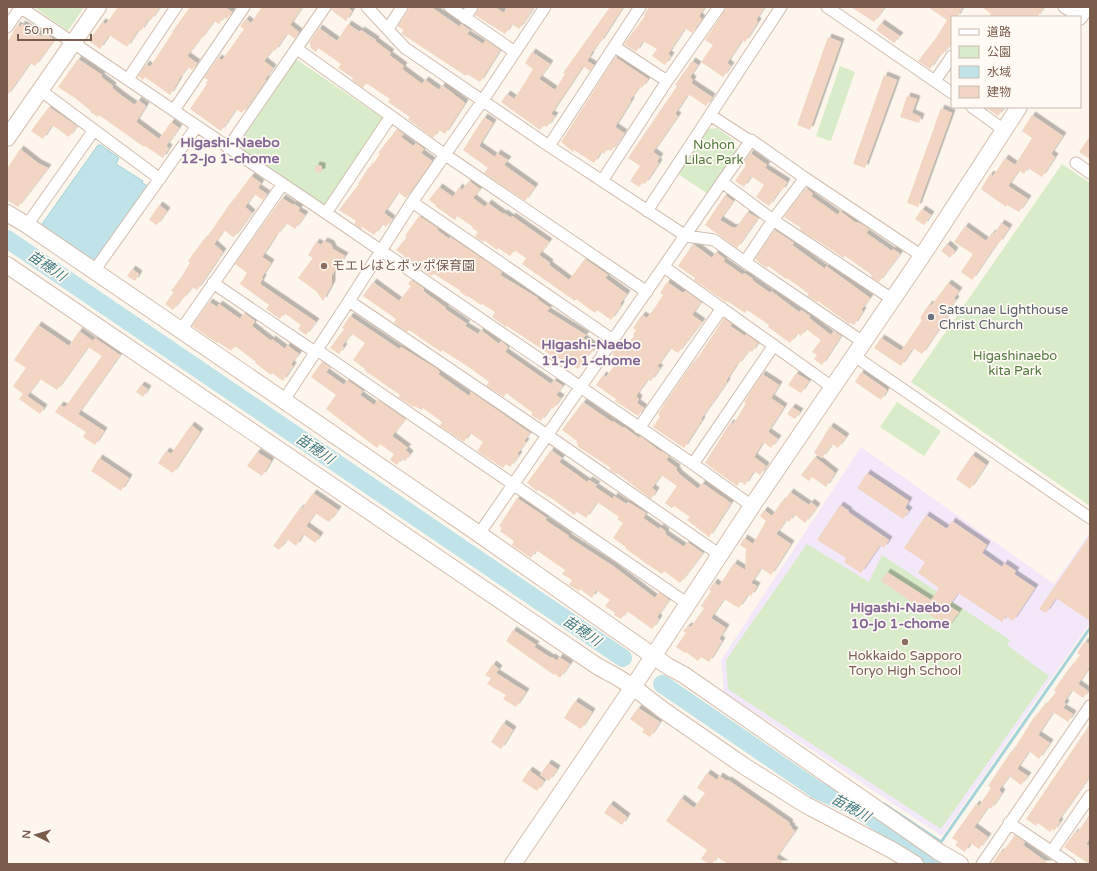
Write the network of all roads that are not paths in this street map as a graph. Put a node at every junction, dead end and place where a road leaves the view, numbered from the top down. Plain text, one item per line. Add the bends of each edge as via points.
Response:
1 (21, 7) edge
2 (98, 7) edge
3 (176, 7) edge
4 (244, 7) edge
5 (325, 7) edge
6 (367, 7) edge
7 (402, 7) edge
8 (450, 7) edge
9 (472, 7) edge
10 (545, 7) edge
11 (640, 7) edge
12 (719, 7) edge
13 (781, 7) edge
14 (827, 7) edge
15 (1064, 7) edge
16 (1086, 7) edge
17 (1078, 16) edge
18 (1080, 16) edge
19 (464, 18) junction
20 (7, 27) edge
21 (388, 29) junction
22 (74, 42) junction
23 (615, 47) junction
24 (297, 49) junction
25 (515, 52) junction
26 (951, 57) edge
27 (128, 79) junction
28 (668, 81) junction
29 (935, 81) junction
30 (40, 90) junction
31 (951, 92) edge
32 (483, 100) junction
33 (973, 108) edge
34 (1018, 108) edge
35 (174, 110) junction
36 (710, 115) junction
37 (391, 116) junction
38 (197, 126) junction
39 (94, 130) junction
40 (1004, 130) junction
41 (7, 138) edge
42 (751, 140) junction
43 (549, 146) junction
44 (228, 148) junction
45 (444, 154) junction
46 (1076, 163) dead end
47 (1090, 173) edge
48 (804, 178) junction
49 (160, 179) junction
50 (602, 181) junction
51 (722, 182) junction
52 (282, 185) junction
53 (412, 202) junction
54 (647, 211) junction
55 (7, 213) edge
56 (326, 213) junction
57 (773, 220) junction
58 (27, 225) junction
59 (686, 236) junction
60 (380, 252) junction
61 (922, 256) junction
62 (745, 262) junction
63 (7, 265) edge
64 (664, 266) junction
65 (94, 271) junction
66 (213, 283) junction
67 (647, 292) junction
68 (892, 299) junction
69 (349, 301) junction
70 (722, 308) junction
71 (181, 330) junction
72 (613, 340) junction
73 (862, 342) junction
74 (774, 345) junction
75 (316, 351) junction
76 (853, 356) junction
77 (832, 387) junction
78 (580, 388) junction
79 (284, 400) junction
80 (639, 428) junction
81 (547, 435) junction
82 (693, 464) junction
83 (513, 484) junction
84 (752, 506) junction
85 (1090, 518) edge
86 (479, 534) junction
87 (720, 555) junction
88 (688, 604) junction
89 (653, 656) junction
90 (633, 687) junction
91 (1090, 706) edge
92 (1090, 796) edge
93 (1009, 823) junction
94 (1052, 851) junction
95 (513, 864) edge
96 (915, 864) edge
97 (960, 864) edge
98 (982, 864) edge
99 (1070, 864) edge

1 - 20 street
1 - 22 street
2 - 22 street
3 - 27 street
4 - 35 street
5 - 24 street
6 - 21 street
7 - 21 street
8 - 19 street
9 - 19 street
10 - 25 street
11 - 23 street
12 - 28 street
13 - 36 street
14 - 29 street
15 - 17 street
16 - 18 street
19 - 25 street
21 - 32 street via 405,48
22 - 27 street
22 - 30 street
23 - 28 street
23 - 43 street
24 - 37 street
24 - 44 street
25 - 32 street
26 - 29 street
27 - 35 street
28 - 50 street
29 - 31 street
30 - 39 street
30 - 41 street
32 - 43 street
32 - 45 street
33 - 40 street
34 - 40 street
35 - 38 street
36 - 42 street
36 - 54 street
37 - 45 street
37 - 56 street
38 - 44 street
38 - 49 street
39 - 49 street
39 - 58 street
40 - 61 street
42 - 48 street
42 - 51 street
43 - 50 street
44 - 52 street
45 - 53 street
45 - 67 street
46 - 47 street
48 - 57 street
48 - 61 street
49 - 65 street
50 - 54 street
51 - 57 street
51 - 59 street
52 - 56 street
52 - 66 street
53 - 60 street
53 - 72 street
54 - 59 street
55 - 58 street
56 - 60 street
57 - 62 street
57 - 68 street
58 - 65 street
59 - 62 street via 714,240
59 - 64 street
60 - 69 street
60 - 78 street
61 - 68 street
62 - 73 street
63 - 90 street via 597,666
64 - 67 street
64 - 70 street
65 - 71 street
66 - 71 street
66 - 75 street
67 - 72 street
68 - 73 street
69 - 75 street
69 - 81 street
70 - 74 street
70 - 80 street
71 - 79 street
72 - 78 street
73 - 76 street
74 - 77 street
74 - 82 street
75 - 79 street
75 - 83 street
76 - 77 street
76 - 85 street
77 - 84 street
78 - 80 street
78 - 81 street
79 - 86 street
80 - 82 street
81 - 83 street
81 - 87 street
82 - 84 street
83 - 86 street
83 - 88 street
84 - 87 street
86 - 89 street
87 - 88 street
88 - 89 street
89 - 90 street
89 - 97 street
90 - 95 street
90 - 96 street via 663,710 806,805
91 - 93 street
92 - 94 street
93 - 94 street
93 - 98 street
94 - 99 street

